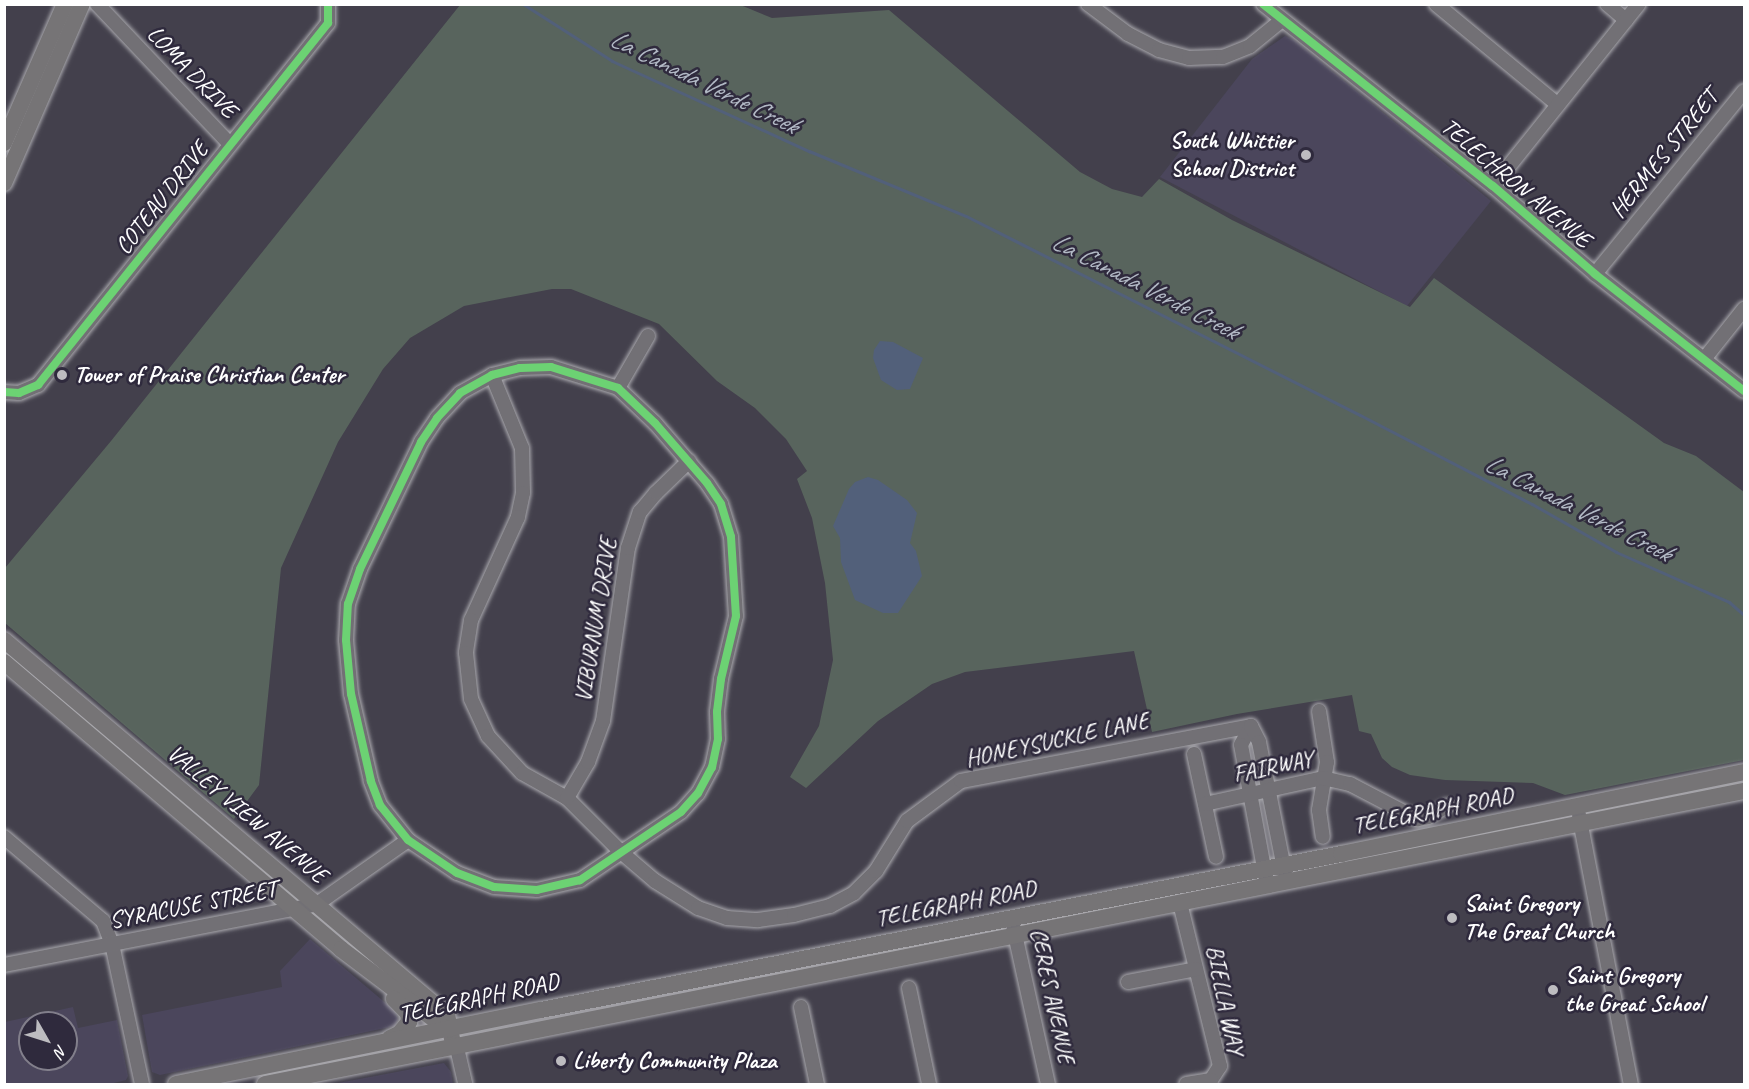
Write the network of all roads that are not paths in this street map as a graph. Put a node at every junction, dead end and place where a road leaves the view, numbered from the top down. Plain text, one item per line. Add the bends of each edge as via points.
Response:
1 (65, 4) edge
2 (82, 4) edge
3 (97, 4) edge
4 (328, 4) edge
5 (1088, 4) edge
6 (1263, 4) edge
7 (1436, 4) edge
8 (1607, 4) edge
9 (1639, 4) edge
10 (1282, 20) junction
11 (1626, 20) junction
12 (1744, 91) edge
13 (1558, 105) junction
14 (4, 143) edge
15 (230, 144) junction
16 (4, 183) edge
17 (1493, 186) junction
18 (1595, 274) junction
19 (1744, 309) edge
20 (648, 336) dead end
21 (1705, 358) junction
22 (492, 375) junction
23 (618, 388) junction
24 (1744, 391) edge
25 (4, 392) edge
26 (688, 461) junction
27 (4, 640) edge
28 (4, 662) edge
29 (1319, 711) dead end
30 (1251, 726) junction
31 (1194, 754) dead end
32 (1744, 772) edge
33 (1324, 778) junction
34 (1269, 791) junction
35 (1744, 791) edge
36 (1251, 795) junction
37 (567, 798) junction
38 (1205, 804) junction
39 (1447, 806) dead end
40 (1579, 815) junction
41 (4, 837) edge
42 (1323, 837) dead end
43 (408, 840) junction
44 (621, 852) junction
45 (1216, 857) dead end
46 (1283, 864) junction
47 (1264, 868) junction
48 (1286, 881) junction
49 (1268, 885) junction
50 (1180, 903) junction
51 (317, 904) junction
52 (295, 909) junction
53 (1013, 926) junction
54 (112, 944) junction
55 (4, 965) edge
56 (1196, 969) junction
57 (378, 978) junction
58 (1128, 982) dead end
59 (909, 988) dead end
60 (801, 1007) dead end
61 (448, 1030) junction
62 (381, 1042) junction
63 (457, 1048) junction
64 (142, 1084) edge
65 (176, 1084) edge
66 (265, 1084) edge
67 (465, 1084) edge
68 (817, 1084) edge
69 (929, 1084) edge
70 (1048, 1084) edge
71 (1186, 1084) edge
72 (1631, 1084) edge

1 - 14 main road
2 - 16 main road
3 - 15 street, LOMA DRIVE
4 - 15 street, COTEAU DRIVE via 328,23
5 - 10 street via 1128,34 1159,50 1189,58 1223,57 1250,46
6 - 10 street, TELECHRON AVENUE
7 - 13 street
8 - 11 street
9 - 11 street
10 - 17 street, TELECHRON AVENUE
11 - 13 street
12 - 18 street, HERMES STREET
13 - 17 street
15 - 25 street, COTEAU DRIVE via 38,385 20,393
17 - 18 street, TELECHRON AVENUE
18 - 21 street, TELECHRON AVENUE
19 - 21 street
20 - 23 street
21 - 24 street, TELECHRON AVENUE
22 - 23 street via 520,368 551,367
22 - 37 street, HONEYSUCKLE LANE via 522,448 524,493 518,517 471,620 466,653 471,699 488,736 522,773
22 - 43 street via 460,393 421,442 360,569 348,604 346,640 351,694 371,781 380,805
23 - 26 street
26 - 37 street, VIBURNUM DRIVE via 640,513 628,548 603,721 588,762
26 - 44 street via 720,504 731,537 735,616 721,679 718,739 712,767 698,794 681,812
27 - 51 main road, VALLEY VIEW AVENUE
28 - 52 main road, VALLEY VIEW AVENUE
29 - 33 street via 1327,762
30 - 34 street via 1259,742
30 - 36 street via 1241,745
30 - 44 street, HONEYSUCKLE LANE via 961,781 907,821 876,871 854,892 830,906 794,915 759,920 727,918 698,908 655,881
31 - 38 street
32 - 40 main road, TELEGRAPH ROAD
33 - 34 street, FAIRWAY
33 - 39 street, FAIRWAY via 1350,784 1417,819
33 - 42 street via 1319,810
34 - 36 street, FAIRWAY
34 - 46 street
35 - 40 main road, TELEGRAPH ROAD
36 - 38 street, FAIRWAY
36 - 47 street
37 - 44 street, HONEYSUCKLE LANE
38 - 45 street
40 - 46 main road, TELEGRAPH ROAD
40 - 48 main road, TELEGRAPH ROAD
40 - 72 street
41 - 54 street via 103,921
43 - 44 street via 457,873 494,887 537,890 580,880
43 - 51 street, SYRACUSE STREET
46 - 47 main road, TELEGRAPH ROAD
46 - 48 street
47 - 49 street
47 - 53 main road, TELEGRAPH ROAD
48 - 49 main road, TELEGRAPH ROAD
49 - 50 main road, TELEGRAPH ROAD
50 - 53 main road, TELEGRAPH ROAD
50 - 56 street, BIELLA WAY
51 - 52 street, SYRACUSE STREET
51 - 61 main road, VALLEY VIEW AVENUE via 447,1015
52 - 54 street, SYRACUSE STREET
52 - 57 main road, VALLEY VIEW AVENUE
53 - 61 main road, TELEGRAPH ROAD
53 - 63 main road, TELEGRAPH ROAD
53 - 70 street, CERES AVENUE
54 - 55 street, SYRACUSE STREET
54 - 64 street
56 - 58 street
56 - 71 street, BIELLA WAY via 1220,1066 1211,1080
57 - 61 main road, VALLEY VIEW AVENUE
57 - 62 main road via 380,988 405,1009 409,1018 405,1029
59 - 69 street
60 - 68 street
61 - 62 main road, TELEGRAPH ROAD
61 - 63 main road, VALLEY VIEW AVENUE
62 - 65 main road, TELEGRAPH ROAD
63 - 66 main road, TELEGRAPH ROAD
63 - 67 street, VALLEY VIEW AVENUE

